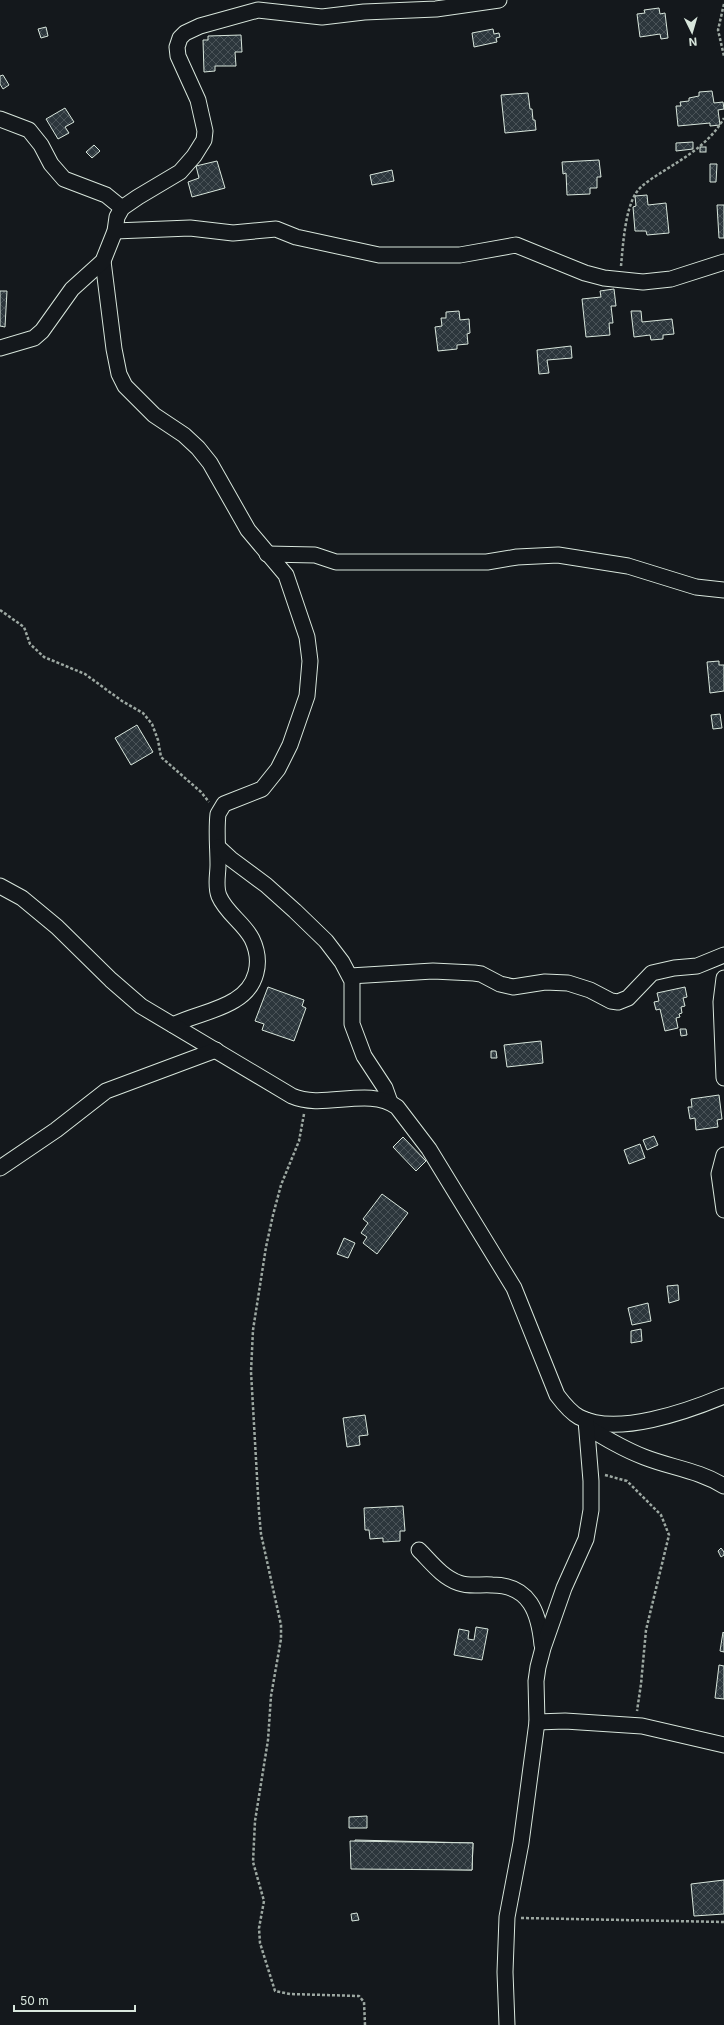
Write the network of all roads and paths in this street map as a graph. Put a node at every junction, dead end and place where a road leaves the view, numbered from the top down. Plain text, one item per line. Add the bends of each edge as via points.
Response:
1 (500, 0) edge
2 (724, 4) edge
3 (258, 5) edge
4 (724, 56) edge
5 (0, 118) edge
6 (724, 118) edge
7 (122, 208) junction
8 (115, 230) junction
9 (103, 261) junction
10 (724, 262) edge
11 (619, 280) junction
12 (0, 348) edge
13 (267, 554) junction
14 (724, 590) edge
15 (0, 610) edge
16 (218, 814) junction
17 (218, 847) junction
18 (0, 886) edge
19 (724, 955) edge
20 (350, 976) junction
21 (724, 978) edge
22 (173, 1026) junction
23 (216, 1050) junction
24 (724, 1078) edge
25 (306, 1101) junction
26 (390, 1102) junction
27 (724, 1155) edge
28 (0, 1168) edge
29 (724, 1210) edge
30 (724, 1396) edge
31 (586, 1424) junction
32 (588, 1455) junction
33 (724, 1486) edge
34 (419, 1550) dead end
35 (543, 1648) junction
36 (537, 1722) junction
37 (634, 1725) junction
38 (724, 1745) edge
39 (507, 1918) junction
40 (724, 1922) edge
41 (365, 2025) edge
42 (507, 2025) edge

1 - 3 street via 436,10 364,12 322,17
2 - 4 path via 718,30
3 - 7 street via 200,26 180,38 177,47 179,62 198,100 205,131 204,140 180,172
5 - 7 street via 28,130 64,179 106,195
6 - 11 path via 710,138 688,156 649,180 636,193 626,227
7 - 8 street via 117,217
8 - 9 street
8 - 11 street via 190,228 233,233 276,229 296,237 379,255 460,254 516,245 585,273
9 - 12 street via 72,288 42,331 34,338
9 - 13 street via 114,349 119,374 125,386 154,415 178,430 198,448 210,463 248,530
10 - 11 street via 660,281
13 - 14 street via 315,555 336,562 486,562 558,555 628,566 696,587
13 - 16 street via 290,583 307,637 310,661 307,696 290,745 271,779 262,789 224,804
15 - 16 path via 24,627 30,644 44,657 85,674 148,718 162,757 201,792
16 - 17 street
17 - 20 street via 314,928 334,950
17 - 22 street via 218,895 252,939 256,955 256,974 249,987 235,1000 186,1018
18 - 22 street via 22,898 57,927 110,980 141,1006
19 - 20 street via 697,966 652,973 628,998 618,1002 568,983 545,982 513,987 474,973 433,971
20 - 26 street via 353,989 352,1024 364,1056 385,1088
21 - 24 street via 721,1002
22 - 23 street
23 - 25 street via 292,1096
23 - 28 street via 106,1091 56,1130
25 - 26 street via 365,1098
25 - 41 path via 299,1141 281,1185 273,1215 253,1330 252,1372 261,1534 281,1625 281,1638 255,1821 253,1862 264,1901 259,1928 260,1943 275,1991 290,1994 359,1996 364,2002
26 - 31 street via 408,1119 429,1149 514,1288 557,1395 570,1411
27 - 29 street via 719,1174
30 - 31 street via 680,1413 646,1421
31 - 32 street
31 - 33 street via 621,1448 645,1458 697,1472
32 - 35 street via 591,1510 586,1539 564,1588
32 - 37 path via 602,1473 627,1481 661,1515 669,1535 646,1630
34 - 35 street via 440,1571 455,1581 468,1585 505,1585 522,1591 537,1617
35 - 36 street via 536,1681
36 - 37 street
36 - 39 street via 521,1843
37 - 38 street
39 - 40 path
39 - 42 street

